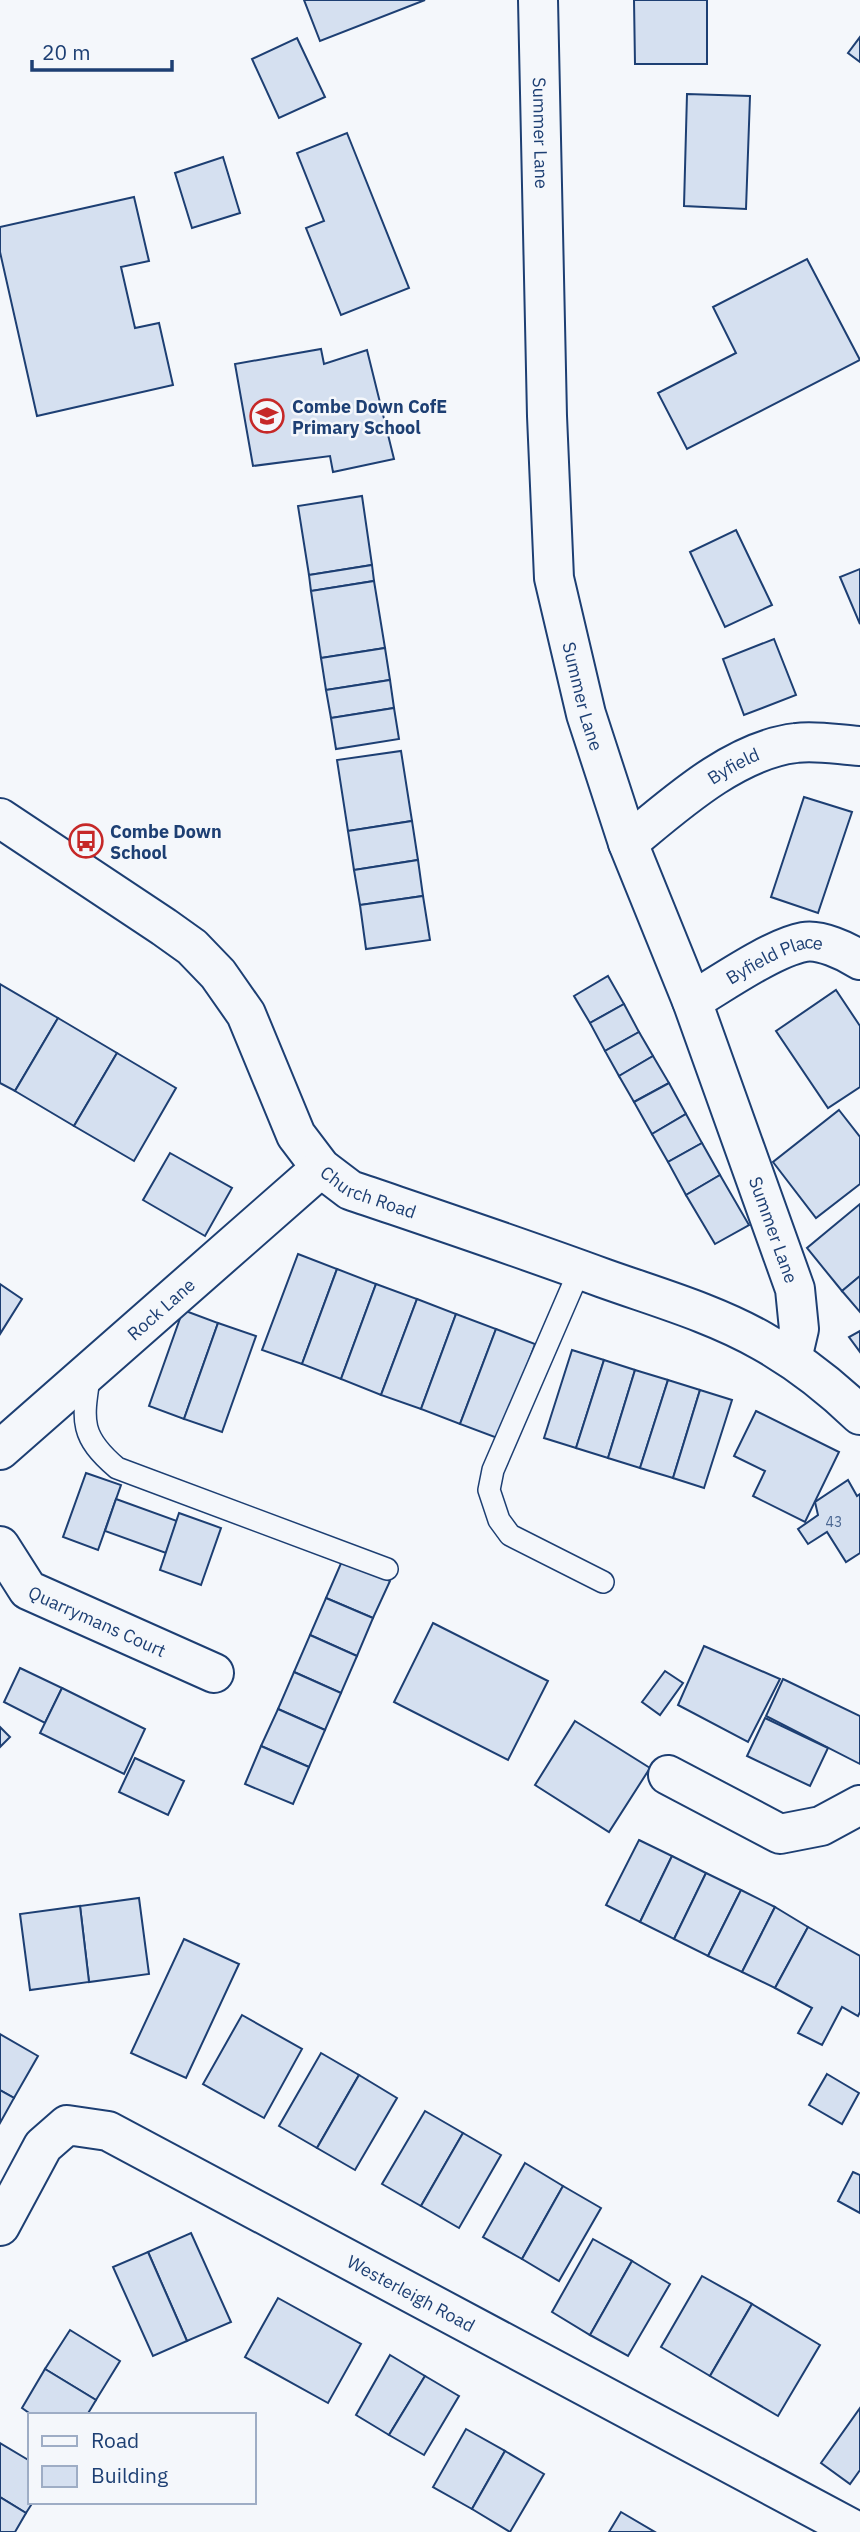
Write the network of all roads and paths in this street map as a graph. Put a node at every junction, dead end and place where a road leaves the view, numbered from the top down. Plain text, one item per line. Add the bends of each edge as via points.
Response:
1 (538, 0) edge
2 (860, 746) edge
3 (0, 818) edge
4 (628, 843) junction
5 (860, 960) edge
6 (692, 1001) junction
7 (321, 1168) junction
8 (580, 1269) junction
9 (792, 1359) junction
10 (90, 1370) junction
11 (860, 1415) edge
12 (0, 1450) edge
13 (0, 1546) edge
14 (387, 1569) dead end
15 (603, 1582) dead end
16 (215, 1673) dead end
17 (668, 1775) dead end
18 (860, 1805) edge
19 (0, 2226) edge
20 (858, 2532) edge

1 - 4 street, Summer Lane via 554,578 586,714
2 - 4 street, Byfield via 796,743 762,752 715,774
3 - 7 street, Church Road via 192,947 218,974 246,1014 296,1135
4 - 6 street, Summer Lane
5 - 6 street, Byfield Place via 844,949 806,941 781,949
6 - 9 street, Summer Lane via 795,1289 799,1329
7 - 8 street, Church Road via 351,1190
7 - 10 street, Rock Lane
8 - 9 street, Church Road via 696,1312
8 - 15 lane via 493,1470 489,1490 499,1520 510,1535
9 - 11 street, Church Road
10 - 12 street, Rock Lane
10 - 14 lane via 86,1428 96,1450 117,1468
13 - 16 street, Quarrymans Court via 28,1590
17 - 18 street via 780,1833 821,1826
19 - 20 street, Westerleigh Road via 43,2146 67,2125 108,2131

